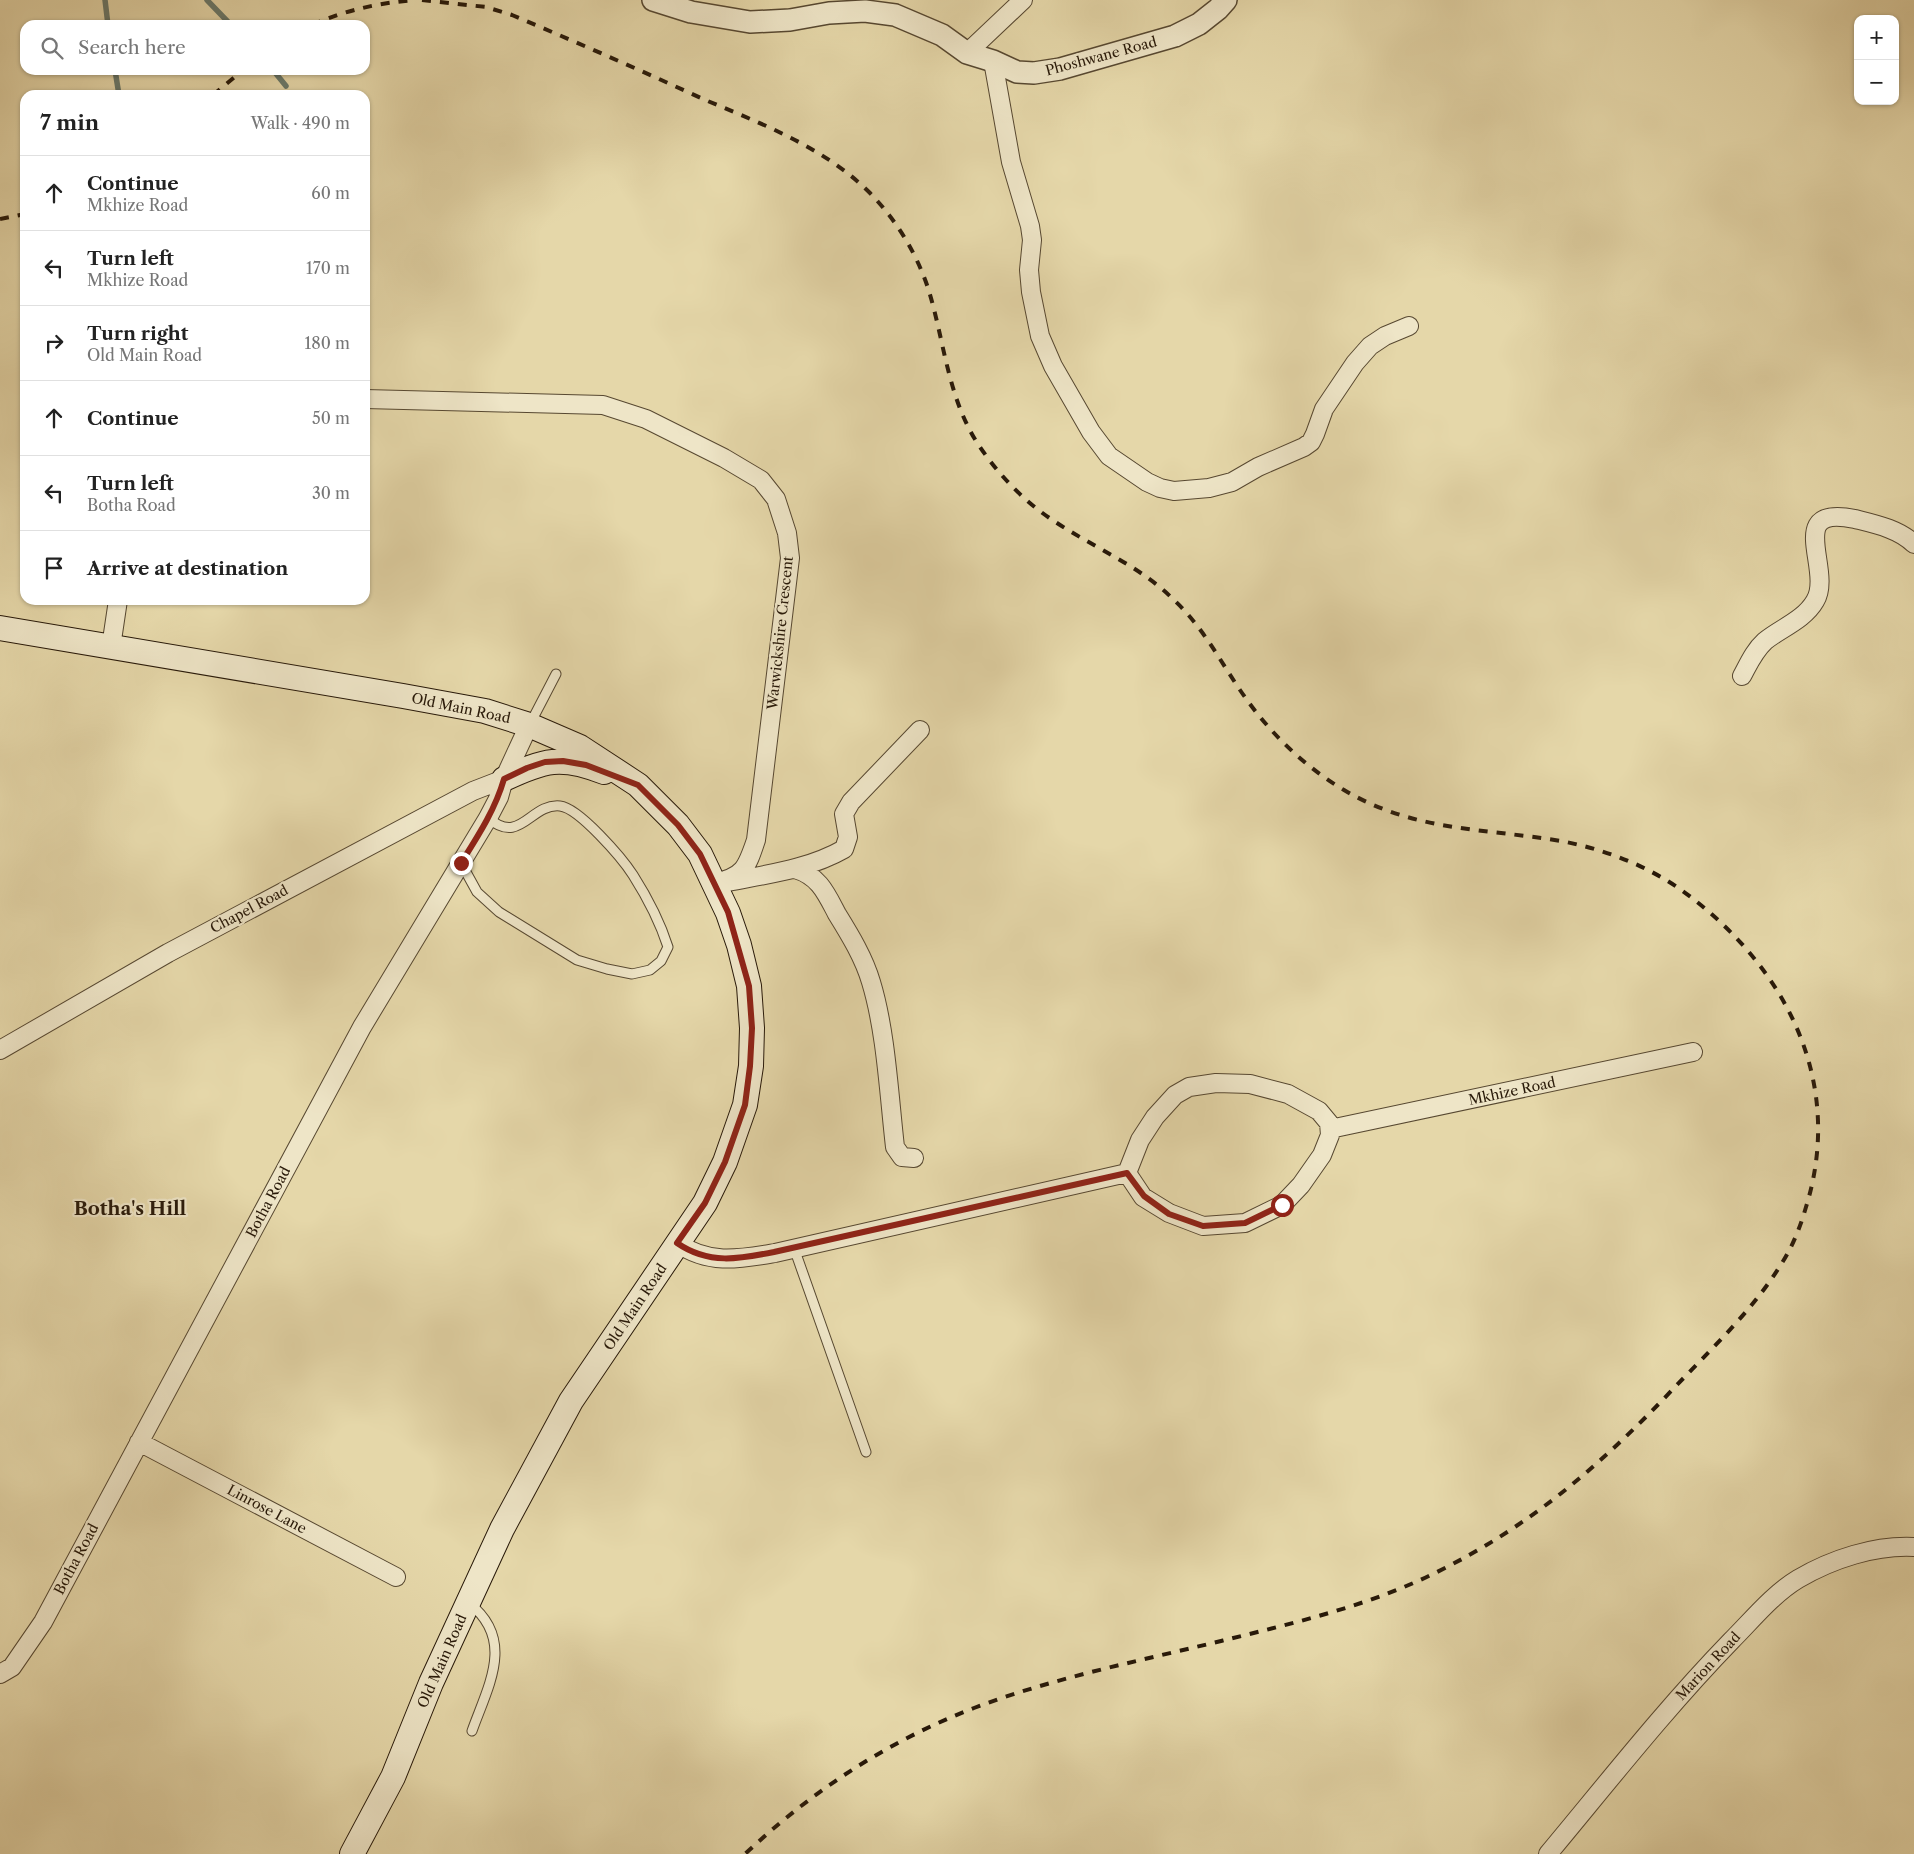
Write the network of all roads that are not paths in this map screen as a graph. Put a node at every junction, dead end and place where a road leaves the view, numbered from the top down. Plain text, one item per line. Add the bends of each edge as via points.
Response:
1 (653, 0) edge
2 (1023, 0) edge
3 (1226, 0) edge
4 (967, 53) junction
5 (993, 60) junction
6 (1409, 326) dead end
7 (370, 399) edge
8 (1914, 544) edge
9 (117, 605) edge
10 (0, 628) edge
11 (111, 647) junction
12 (556, 674) dead end
13 (1742, 676) dead end
14 (529, 725) junction
15 (920, 730) dead end
16 (504, 779) junction
17 (638, 785) junction
18 (488, 818) junction
19 (461, 863) junction
20 (795, 869) junction
21 (715, 883) junction
22 (0, 1050) edge
23 (1693, 1052) dead end
24 (1330, 1130) junction
25 (914, 1158) dead end
26 (1127, 1173) junction
27 (677, 1243) junction
28 (794, 1248) junction
29 (139, 1442) junction
30 (866, 1452) dead end
31 (1914, 1547) edge
32 (396, 1577) dead end
33 (469, 1603) junction
34 (0, 1674) edge
35 (472, 1731) dead end
36 (352, 1854) edge
37 (1548, 1854) edge

1 - 4 street via 691,12 750,22 864,11 895,15 942,35
2 - 4 street
3 - 5 street, Phoshwane Road via 1200,24 1175,36 1060,69 1017,72
4 - 5 street, Phoshwane Road
5 - 6 street via 1011,162 1030,226 1029,270 1040,336 1053,366 1091,432 1109,456 1147,482 1174,491 1209,488 1232,482 1304,447 1315,434 1324,408 1355,363 1370,346
7 - 21 street, Warwickshire Crescent via 603,405 646,419 724,458 760,480 776,499 787,533 790,558 756,840 751,857 741,872 732,879
8 - 13 street via 1907,537 1875,524 1852,518 1822,519 1814,537 1821,582 1816,600 1808,611 1754,652
9 - 11 street
10 - 11 main road, Old Main Road
11 - 14 main road, Old Main Road via 485,711
12 - 14 lane
14 - 16 street, Botha Road
14 - 17 main road, Old Main Road via 580,747
15 - 20 street via 851,802 844,814 848,837 844,849 827,859
16 - 17 main road via 545,762 563,761 586,765
16 - 18 street, Botha Road
16 - 22 street, Chapel Road via 473,791 168,953
17 - 21 main road, Old Main Road via 678,825 700,854
18 - 19 street, Botha Road
18 - 19 lane via 503,828 512,828 559,806 572,810 592,826 633,874 662,930 668,947 661,960 650,970 632,974 577,960 500,912 477,892
19 - 29 street, Botha Road via 362,1027
20 - 21 street
20 - 25 street via 808,873 821,886 852,939 871,981 880,1020 895,1147 902,1158
21 - 27 main road, Old Main Road via 728,912 749,986 750,1066 745,1105 725,1162 705,1203
23 - 24 street, Mkhize Road
24 - 26 street via 1329,1123 1318,1111 1288,1094 1250,1084 1216,1083 1189,1087 1175,1095 1155,1117 1140,1140
24 - 26 street via 1322,1155 1301,1185 1282,1205 1245,1223 1203,1226 1169,1214 1144,1196
26 - 28 street
27 - 28 street via 690,1252 709,1258 745,1258
27 - 33 main road, Old Main Road via 571,1401 502,1529
28 - 30 lane
29 - 32 street, Linrose Lane
29 - 34 street, Botha Road via 42,1622 12,1667
31 - 37 street, Marion Road via 1896,1546 1862,1553 1823,1566 1797,1580 1768,1603 1704,1668
33 - 35 lane via 481,1612 497,1650 495,1668
33 - 36 main road, Old Main Road via 431,1683 393,1777

